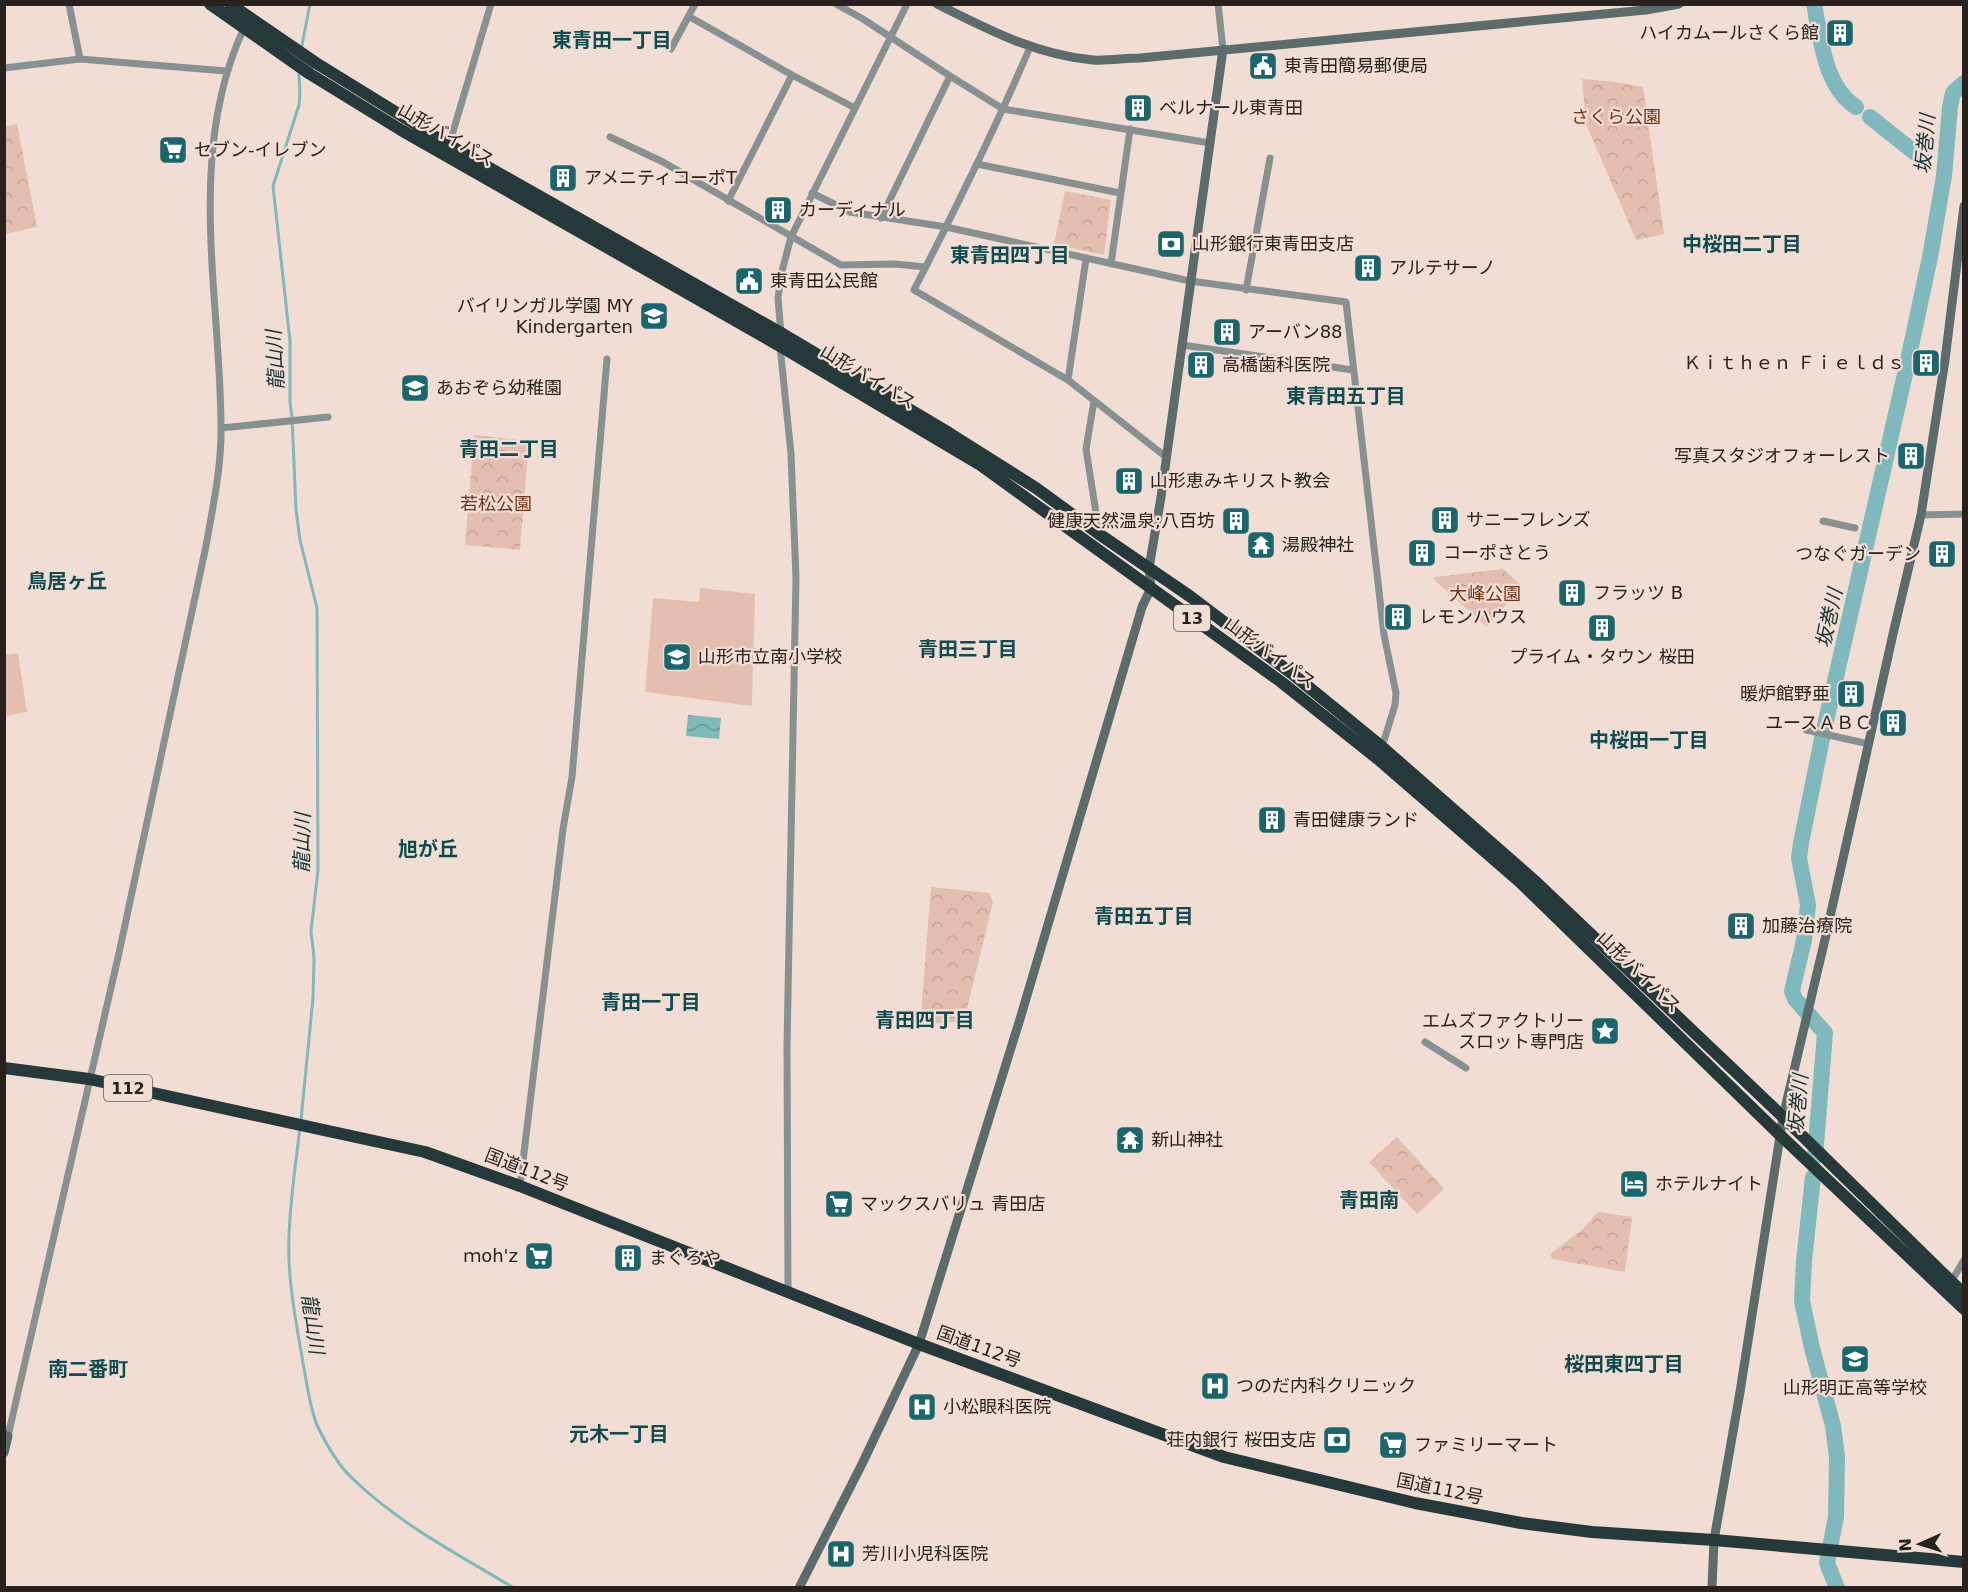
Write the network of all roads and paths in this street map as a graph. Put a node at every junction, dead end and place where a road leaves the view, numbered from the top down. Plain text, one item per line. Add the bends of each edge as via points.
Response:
1 (69, 4) edge
2 (210, 4) edge
3 (230, 4) edge
4 (491, 4) edge
5 (695, 4) edge
6 (836, 4) edge
7 (908, 4) edge
8 (936, 4) edge
9 (1218, 4) edge
10 (1679, 4) edge
11 (690, 16) junction
12 (244, 28) junction
13 (890, 38) junction
14 (271, 40) junction
15 (1030, 46) junction
16 (671, 48) dead end
17 (1223, 49) junction
18 (80, 60) junction
19 (4, 68) edge
20 (313, 68) junction
21 (226, 71) junction
22 (792, 75) junction
23 (950, 76) junction
24 (855, 108) junction
25 (1003, 109) junction
26 (1130, 129) junction
27 (610, 137) dead end
28 (1210, 143) junction
29 (449, 146) junction
30 (1270, 158) dead end
31 (977, 164) junction
32 (812, 193) junction
33 (1120, 193) junction
34 (728, 201) junction
35 (1964, 206) edge
36 (881, 218) junction
37 (945, 227) junction
38 (791, 237) junction
39 (1086, 259) junction
40 (1111, 264) junction
41 (926, 267) junction
42 (1190, 281) junction
43 (1246, 290) junction
44 (781, 333) junction
45 (1182, 345) junction
46 (780, 346) junction
47 (607, 359) dead end
48 (1353, 370) junction
49 (1068, 380) junction
50 (1094, 401) junction
51 (328, 417) dead end
52 (221, 428) junction
53 (1166, 457) junction
54 (1964, 514) edge
55 (1921, 515) junction
56 (1823, 521) dead end
57 (1855, 528) dead end
58 (1099, 534) junction
59 (1149, 568) junction
60 (1150, 588) junction
61 (1806, 730) dead end
62 (1869, 744) junction
63 (1382, 747) junction
64 (1425, 1042) dead end
65 (4, 1068) edge
66 (1466, 1068) dead end
67 (89, 1079) junction
68 (1784, 1117) junction
69 (1780, 1135) junction
70 (520, 1186) junction
71 (1964, 1260) edge
72 (1951, 1282) junction
73 (788, 1293) junction
74 (1957, 1296) edge
75 (1964, 1310) edge
76 (919, 1344) junction
77 (6, 1435) edge
78 (4, 1453) edge
79 (1714, 1540) junction
80 (1964, 1562) edge
81 (799, 1587) edge
82 (1712, 1587) edge

1 - 18 street
2 - 12 highway, 山形バイパス / 13
3 - 14 highway, 山形バイパス / 13
4 - 29 street
5 - 11 street
6 - 13 street
7 - 13 street
8 - 15 street
9 - 17 street
10 - 17 street
11 - 16 street
11 - 22 street
12 - 14 highway, 山形バイパス / 13
12 - 21 street
13 - 23 street
13 - 24 street
14 - 20 highway, 山形バイパス / 13
15 - 17 street via 1095,60
15 - 25 street
17 - 28 street
18 - 19 street
18 - 21 street
20 - 29 highway, 山形バイパス / 13
20 - 46 highway, 山形バイパス / 13 via 411,136
21 - 52 street via 210,179
22 - 24 street
22 - 34 street
23 - 25 street
23 - 36 street
24 - 32 street
25 - 26 street
25 - 31 street
26 - 28 street
26 - 33 street
27 - 34 street via 663,162
28 - 42 street
29 - 44 highway, 山形バイパス / 13
30 - 43 street
31 - 33 street
31 - 37 street
32 - 36 street via 850,212
32 - 38 street
33 - 40 street
34 - 38 street
35 - 55 street
36 - 37 street
37 - 39 street
37 - 41 street
38 - 41 street via 842,266
38 - 44 street via 778,298
39 - 40 street
39 - 49 street
40 - 42 street
41 - 49 street via 914,290
42 - 43 street
42 - 45 street
43 - 48 street via 1346,302
44 - 46 street
44 - 58 highway, 山形バイパス / 13 via 949,433
45 - 48 street
45 - 53 street
46 - 60 highway, 山形バイパス / 13 via 979,464
46 - 73 street via 791,454 796,579 787,1046
47 - 70 street via 574,758
48 - 63 street via 1384,635 1396,693
49 - 50 street
50 - 53 street
50 - 58 street via 1086,449
51 - 52 street
52 - 67 street via 204,556
53 - 59 street
54 - 55 street
55 - 62 street
56 - 57 street
58 - 59 highway, 山形バイパス / 13
59 - 60 street
59 - 63 highway, 山形バイパス / 13 via 1235,630
60 - 69 highway, 山形バイパス / 13 via 1280,681 1405,782 1520,882
60 - 76 street via 1138,617
61 - 62 street
62 - 68 street
63 - 68 highway, 山形バイパス / 13 via 1536,882
64 - 66 street
65 - 67 highway, 国道112号 / 112
67 - 70 highway, 国道112号 / 112 via 425,1152
67 - 77 street
68 - 69 street
68 - 72 highway, 山形バイパス / 13
69 - 74 highway, 山形バイパス / 13
69 - 79 street
70 - 73 highway, 国道112号 / 112
71 - 72 street
72 - 74 highway, 山形バイパス / 13
73 - 76 highway, 国道112号 / 112
74 - 75 highway, 山形バイパス / 13
76 - 79 highway, 国道112号 / 112 via 1224,1457 1490,1519 1592,1532
76 - 81 street
77 - 78 street
79 - 80 highway, 国道112号 / 112
79 - 82 street

